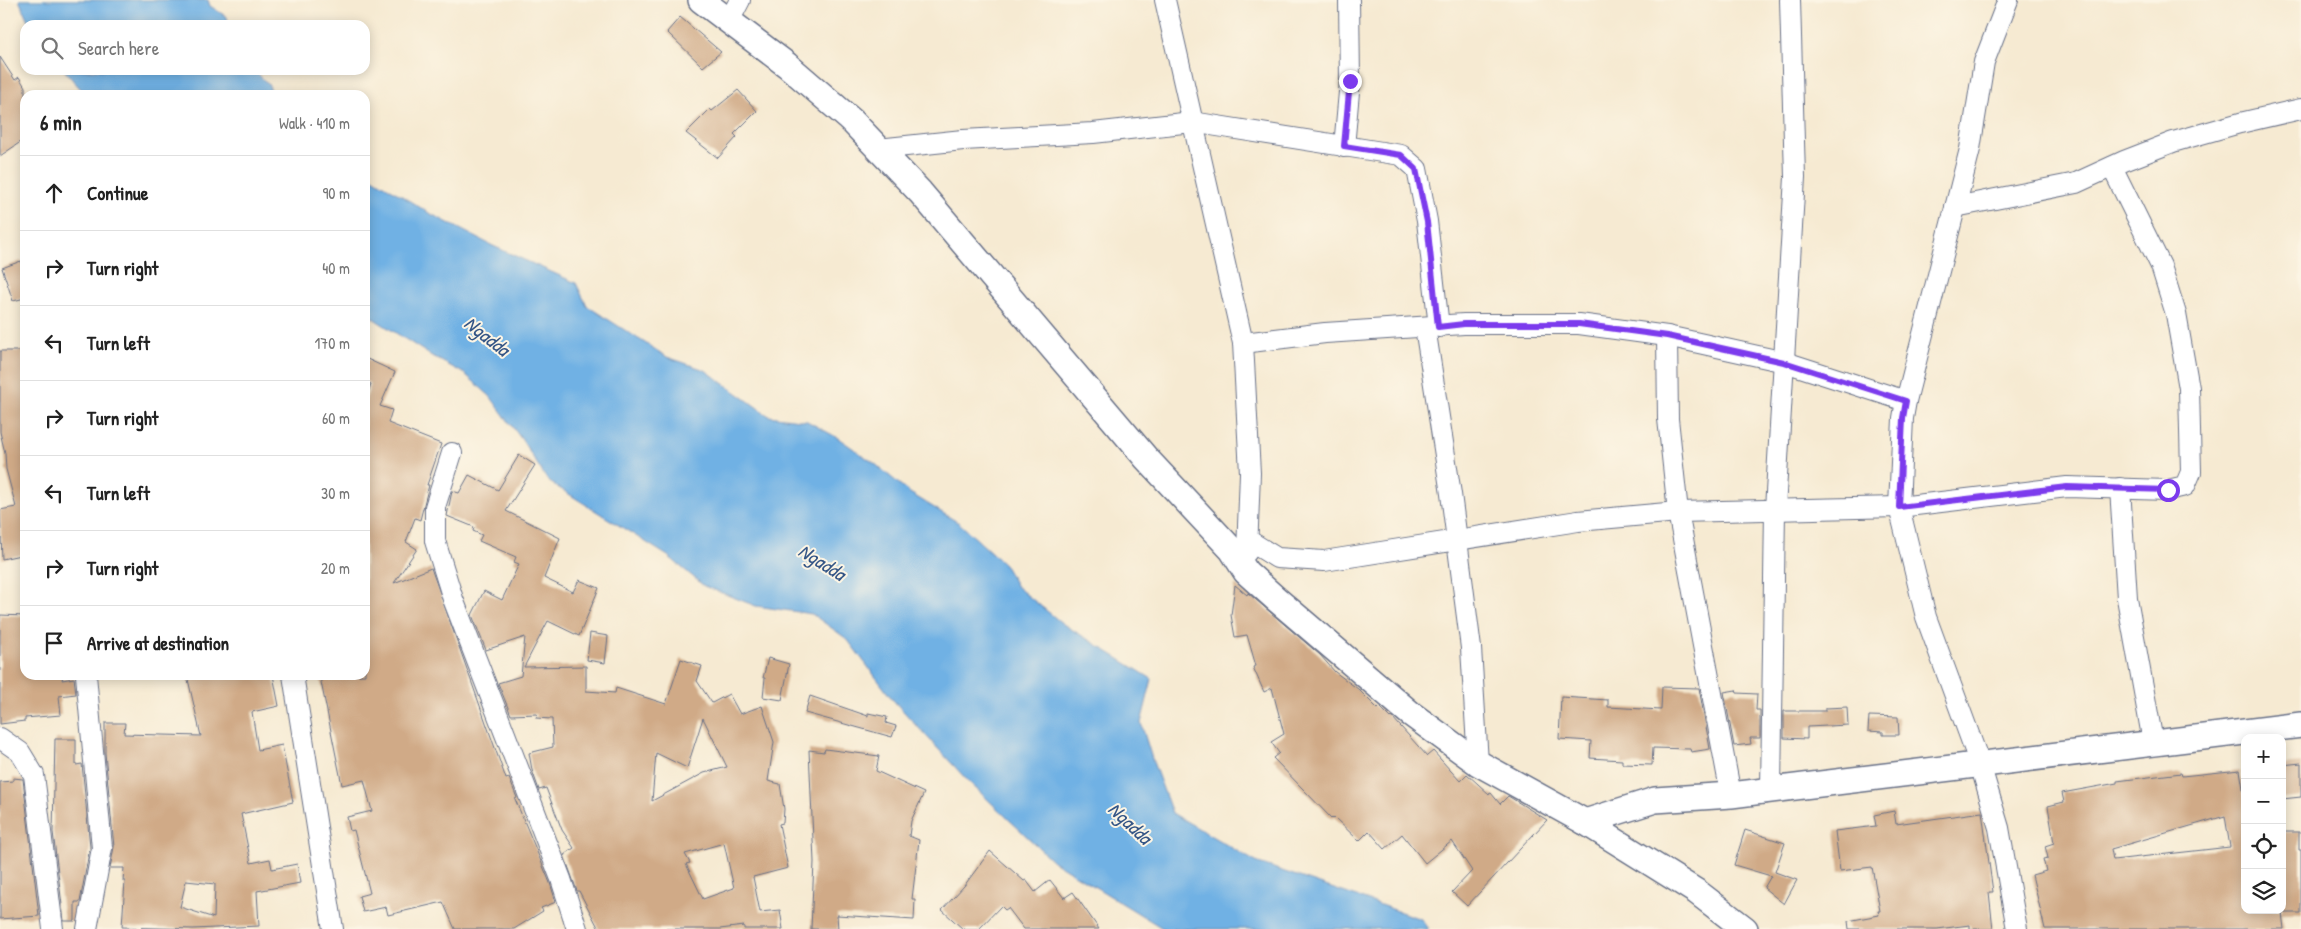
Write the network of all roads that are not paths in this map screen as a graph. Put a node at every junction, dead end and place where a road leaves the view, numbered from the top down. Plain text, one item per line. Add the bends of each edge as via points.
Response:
1 (701, 0) edge
2 (1165, 0) edge
3 (1349, 0) edge
4 (1790, 0) edge
5 (2008, 0) edge
6 (735, 10) edge
7 (2301, 108) edge
8 (1192, 122) junction
9 (1344, 146) junction
10 (878, 148) junction
11 (2112, 167) junction
12 (1955, 207) junction
13 (1432, 327) junction
14 (1667, 336) junction
15 (1243, 343) junction
16 (1784, 362) junction
17 (1906, 401) junction
18 (452, 453) dead end
19 (2120, 488) junction
20 (1899, 507) junction
21 (1775, 509) junction
22 (1678, 512) junction
23 (1457, 539) junction
24 (1248, 540) junction
25 (1246, 572) junction
26 (86, 680) edge
27 (294, 680) edge
28 (2301, 725) edge
29 (0, 738) edge
30 (2153, 742) junction
31 (1478, 762) junction
32 (1980, 764) junction
33 (1771, 790) junction
34 (1731, 795) junction
35 (1585, 822) junction
36 (53, 929) edge
37 (87, 929) edge
38 (334, 929) edge
39 (577, 929) edge
40 (1745, 929) edge
41 (2017, 929) edge

1 - 6 street
2 - 8 street
3 - 9 street via 1350,81
4 - 16 street via 1795,177
5 - 12 street via 1984,62 1970,149
6 - 10 street via 787,65
7 - 11 street via 2173,142
8 - 9 street
8 - 10 street via 1093,133
8 - 15 street
9 - 13 street via 1401,155 1416,169 1427,222
10 - 25 street via 920,192 1146,458 1232,550
11 - 12 street via 2076,182
11 - 19 street via 2161,266 2176,314 2189,388 2191,448 2191,472 2185,486 2168,490
12 - 17 street
13 - 14 street via 1579,324
13 - 15 street
13 - 23 street
14 - 16 street
14 - 22 street via 1668,419
15 - 24 street via 1250,473
16 - 17 street
16 - 21 street
17 - 20 street
18 - 39 street via 435,506 434,542
19 - 20 street via 2067,487
19 - 30 street via 2127,598
20 - 21 street
20 - 32 street via 1926,617
21 - 22 street
21 - 33 street
22 - 23 street
22 - 34 street
23 - 24 street via 1324,561 1277,558
23 - 31 street via 1471,648
24 - 25 street
25 - 31 street via 1411,714
26 - 37 street via 102,848
27 - 38 street
28 - 30 street
29 - 36 street via 20,752 34,775
30 - 32 street
31 - 35 street
32 - 33 street
32 - 41 street via 1999,828
33 - 34 street
34 - 35 street via 1655,800
35 - 40 street via 1697,892

